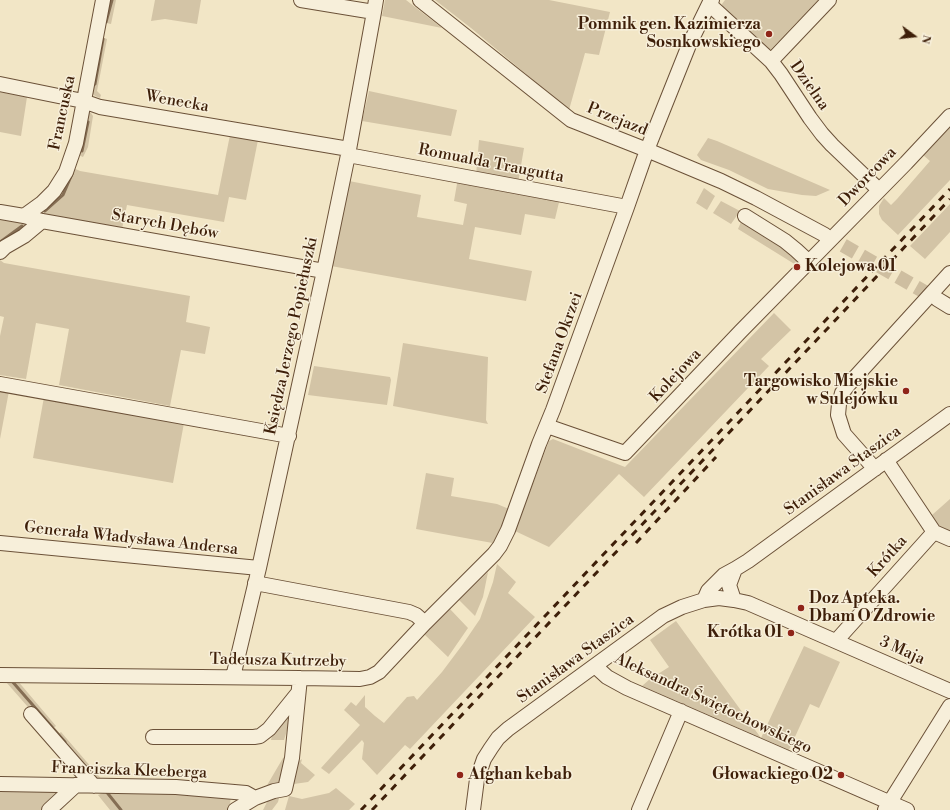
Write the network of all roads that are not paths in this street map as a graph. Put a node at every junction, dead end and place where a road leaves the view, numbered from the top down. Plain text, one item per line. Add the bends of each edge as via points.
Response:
1 (103, 0) edge
2 (301, 0) edge
3 (420, 0) edge
4 (829, 0) edge
5 (711, 2) edge
6 (375, 6) edge
7 (771, 61) junction
8 (0, 84) edge
9 (83, 101) junction
10 (950, 116) edge
11 (647, 150) junction
12 (348, 152) junction
13 (880, 190) junction
14 (627, 207) junction
15 (0, 212) edge
16 (24, 216) junction
17 (744, 216) dead end
18 (42, 221) junction
19 (825, 235) tunnel mouth
20 (0, 252) edge
21 (809, 262) junction
22 (324, 270) junction
23 (950, 273) edge
24 (937, 299) tunnel mouth
25 (950, 307) edge
26 (0, 384) edge
27 (950, 414) edge
28 (547, 426) junction
29 (288, 436) junction
30 (881, 464) junction
31 (934, 532) junction
32 (950, 539) edge
33 (0, 543) edge
34 (500, 546) joint
35 (259, 568) junction
36 (735, 569) junction
37 (255, 583) junction
38 (704, 600) junction
39 (734, 600) junction
40 (425, 623) junction
41 (836, 641) junction
42 (595, 666) junction
43 (0, 675) edge
44 (233, 677) junction
45 (300, 678) junction
46 (950, 691) edge
47 (298, 692) junction
48 (950, 706) edge
49 (681, 712) junction
50 (31, 714) dead end
51 (153, 737) dead end
52 (0, 784) edge
53 (76, 785) junction
54 (94, 786) junction
55 (254, 798) junction
56 (887, 806) edge
57 (470, 809) edge
58 (50, 810) edge
59 (235, 810) edge
60 (639, 810) edge
61 (907, 810) edge

1 - 9 street, Francuska
2 - 6 street
3 - 11 street, Przejazd via 571,120
4 - 7 street
5 - 7 street, Dzielna
5 - 11 street, Stefana Okrzei via 689,45
6 - 12 street, Księdza Jerzego Popiełuszki
7 - 13 street, Dzielna via 822,134
8 - 9 street, Wenecka
9 - 12 street, Wenecka via 100,107
9 - 16 street, Francuska via 76,143 66,172 54,191
10 - 13 street, Dworcowa
11 - 14 street, Stefana Okrzei
11 - 19 street, Przejazd via 721,181
12 - 14 street, Romualda Traugutta
12 - 22 street, Księdza Jerzego Popiełuszki
13 - 21 street, Dworcowa
14 - 28 street, Stefana Okrzei
15 - 16 street, Starych Dębów
16 - 18 street, Starych Dębów
17 - 21 street via 785,241
18 - 20 street
18 - 22 street, Starych Dębów
21 - 28 street, Kolejowa via 625,453
22 - 29 street, Księdza Jerzego Popiełuszki
23 - 30 street via 842,393 838,415 844,434
24 - 25 street
26 - 29 street
27 - 30 street, Stanisława Staszica
28 - 34 street, Stefana Okrzei
29 - 35 street, Księdza Jerzego Popiełuszki
30 - 31 street
30 - 36 street, Stanisława Staszica
31 - 32 street
31 - 41 street, Krótka
33 - 35 street, Generała Władysława Andersa
34 - 40 street, Tadeusza Kutrzeby
35 - 37 street, Księdza Jerzego Popiełuszki
36 - 38 street, Stanisława Staszica via 724,575 708,591
36 - 39 street via 729,585
37 - 40 street via 409,612
37 - 44 street, Księdza Jerzego Popiełuszki
38 - 39 street, 3 Maja
38 - 42 street, Stanisława Staszica via 682,606 664,616
39 - 41 street, 3 Maja
40 - 45 street, Tadeusza Kutrzeby via 374,675 360,679
41 - 46 street, 3 Maja
42 - 49 street, Aleksandra Świętochowskiego via 616,682
42 - 57 street, Stanisława Staszica via 498,738 479,772
43 - 44 street, Tadeusza Kutrzeby
44 - 45 street, Tadeusza Kutrzeby
45 - 47 street
47 - 51 street via 270,729 260,736
47 - 55 street via 292,758 285,789
48 - 56 street
49 - 56 street, Aleksandra Świętochowskiego
49 - 60 street
50 - 54 street
52 - 53 street, Franciszka Kleeberga
53 - 54 street, Franciszka Kleeberga
53 - 58 street
54 - 55 street, Franciszka Kleeberga via 166,786 246,793
55 - 59 street
56 - 61 street, Aleksandra Świętochowskiego

